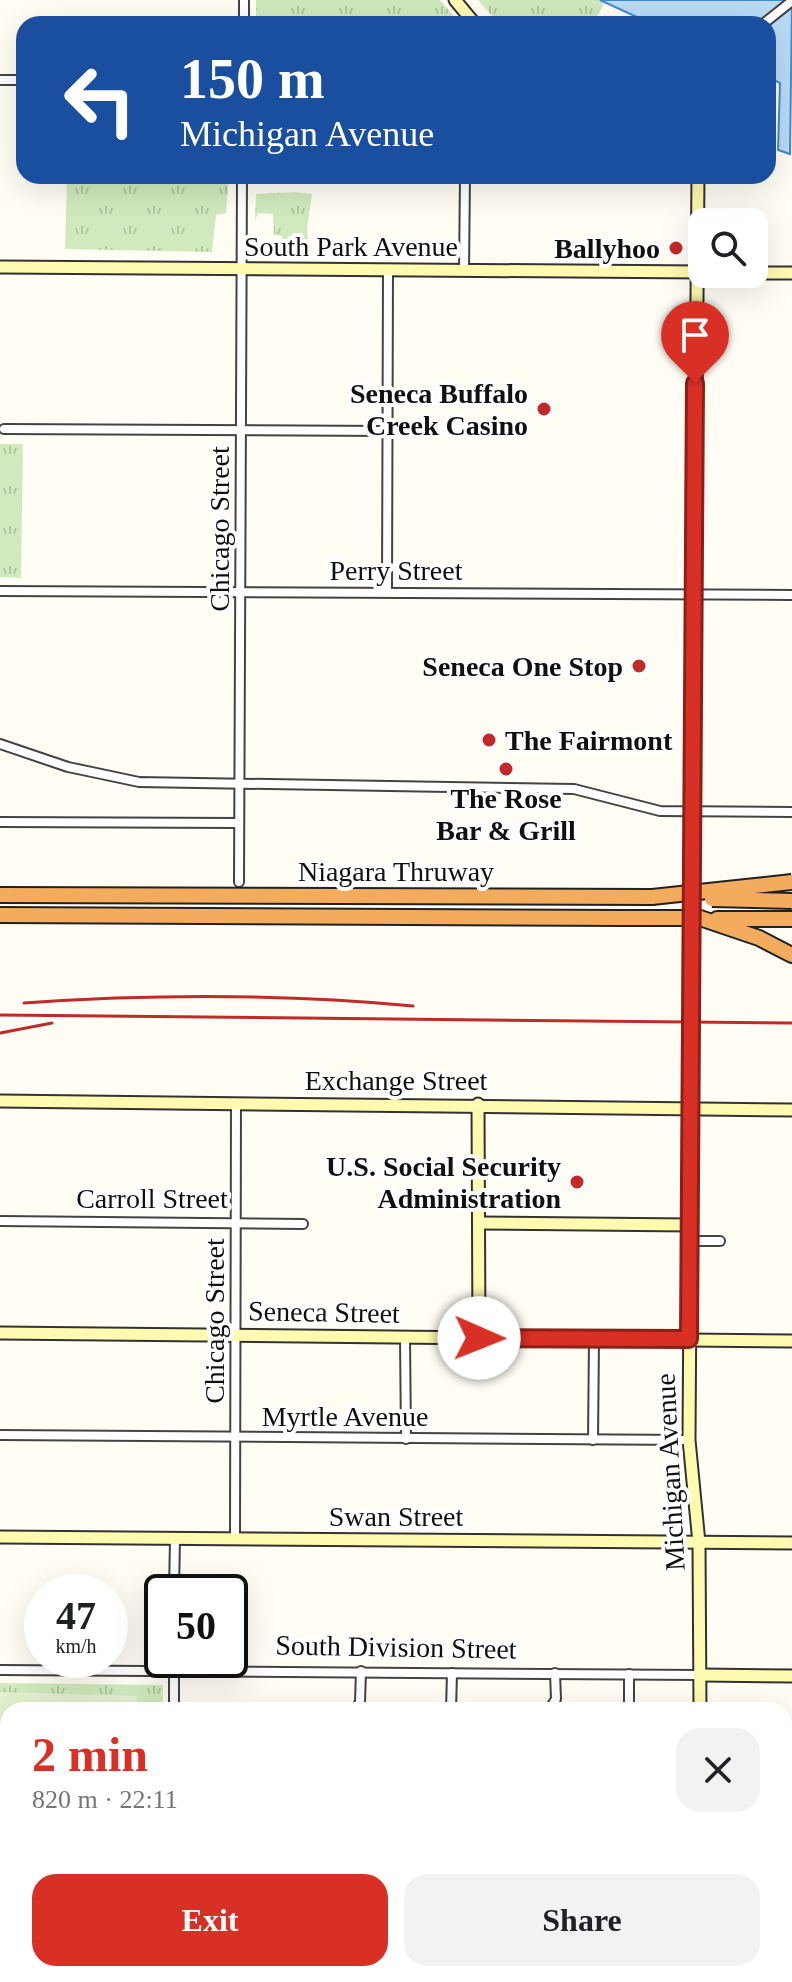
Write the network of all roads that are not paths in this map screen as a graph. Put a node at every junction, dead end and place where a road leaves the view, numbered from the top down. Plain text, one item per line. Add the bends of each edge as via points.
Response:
1 (455, 0) edge
2 (792, 1) edge
3 (468, 16) edge
4 (773, 16) edge
5 (242, 184) edge
6 (465, 184) edge
7 (698, 184) edge
8 (699, 208) edge
9 (0, 267) edge
10 (242, 269) junction
11 (388, 270) junction
12 (464, 271) junction
13 (688, 272) edge
14 (768, 273) edge
15 (792, 273) edge
16 (700, 288) edge
17 (4, 429) dead end
18 (241, 430) junction
19 (387, 431) junction
20 (0, 591) edge
21 (387, 591) junction
22 (240, 594) junction
23 (792, 595) edge
24 (695, 596) junction
25 (0, 744) edge
26 (240, 786) junction
27 (692, 812) junction
28 (792, 812) edge
29 (0, 822) edge
30 (239, 823) junction
31 (239, 882) dead end
32 (792, 882) edge
33 (0, 895) edge
34 (652, 897) junction
35 (792, 901) edge
36 (0, 915) edge
37 (700, 918) junction
38 (792, 919) edge
39 (792, 955) edge
40 (0, 1101) edge
41 (236, 1103) junction
42 (478, 1104) junction
43 (792, 1110) edge
44 (0, 1221) edge
45 (237, 1223) junction
46 (479, 1223) junction
47 (303, 1224) dead end
48 (690, 1225) junction
49 (690, 1241) junction
50 (720, 1241) dead end
51 (0, 1333) edge
52 (236, 1335) junction
53 (405, 1337) junction
54 (479, 1338) junction
55 (594, 1339) junction
56 (689, 1339) junction
57 (792, 1341) edge
58 (0, 1435) edge
59 (235, 1437) junction
60 (406, 1439) junction
61 (593, 1440) junction
62 (689, 1440) junction
63 (0, 1537) edge
64 (175, 1538) junction
65 (235, 1539) junction
66 (699, 1543) junction
67 (792, 1543) edge
68 (174, 1574) edge
69 (144, 1666) edge
70 (248, 1667) edge
71 (0, 1670) edge
72 (361, 1671) junction
73 (452, 1673) junction
74 (555, 1673) junction
75 (629, 1674) junction
76 (700, 1675) junction
77 (792, 1676) edge
78 (174, 1678) edge
79 (174, 1702) edge
80 (360, 1702) edge
81 (451, 1702) edge
82 (554, 1702) edge
83 (629, 1702) edge
84 (700, 1702) edge

1 - 3 street
2 - 4 street
5 - 10 street, Chicago Street
6 - 12 street
7 - 8 street, Michigan Avenue
9 - 10 street, South Park Avenue
10 - 11 street, South Park Avenue
10 - 18 street, Chicago Street
11 - 12 street, South Park Avenue
11 - 19 street
12 - 13 street, South Park Avenue
14 - 15 street
16 - 24 street, Michigan Avenue
17 - 18 street
18 - 19 street
18 - 22 street, Chicago Street
19 - 21 street
20 - 22 street, Perry Street
21 - 22 street, Perry Street
21 - 24 street, Perry Street
22 - 26 street, Chicago Street
23 - 24 street, Perry Street
24 - 27 street, Michigan Avenue
25 - 26 street via 125,780
26 - 27 street via 574,789 635,807
26 - 30 street, Chicago Street
27 - 28 street
27 - 48 street, Michigan Avenue, bridge
29 - 30 street
30 - 31 street, Chicago Street
32 - 34 highway, bridge
33 - 34 highway, Niagara Thruway
34 - 35 highway, Niagara Thruway, bridge
36 - 37 highway, Niagara Thruway, bridge
37 - 38 highway, Niagara Thruway
37 - 39 highway
40 - 41 street, Exchange Street
41 - 42 street, Exchange Street
41 - 45 street, Chicago Street
42 - 43 street, Exchange Street
42 - 46 street
44 - 45 street, Carroll Street
45 - 47 street, Carroll Street
45 - 52 street, Chicago Street
46 - 48 street
46 - 54 street
48 - 49 street, Michigan Avenue
49 - 50 street
49 - 56 street, Michigan Avenue
51 - 52 street, Seneca Street
52 - 53 street, Seneca Street
52 - 59 street, Chicago Street
53 - 54 street, Seneca Street
53 - 60 street
54 - 55 street, Seneca Street
55 - 56 street, Seneca Street
55 - 61 street
56 - 57 street, Seneca Street
56 - 62 street, Michigan Avenue
58 - 59 street, Myrtle Avenue
59 - 60 street, Myrtle Avenue
59 - 65 street, Chicago Street
60 - 61 street, Myrtle Avenue
61 - 62 street, Myrtle Avenue
62 - 66 street, Michigan Avenue
63 - 64 street, Swan Street
64 - 65 street, Swan Street
64 - 68 street
65 - 66 street, Swan Street
66 - 67 street, Swan Street
66 - 76 street, Michigan Avenue
69 - 71 street, South Division Street
70 - 72 street, South Division Street
72 - 73 street, South Division Street
72 - 80 street
73 - 74 street, South Division Street
73 - 81 street
74 - 75 street, South Division Street
74 - 82 street
75 - 76 street, South Division Street
75 - 83 street
76 - 77 street, South Division Street
76 - 84 street, Michigan Avenue
78 - 79 street

